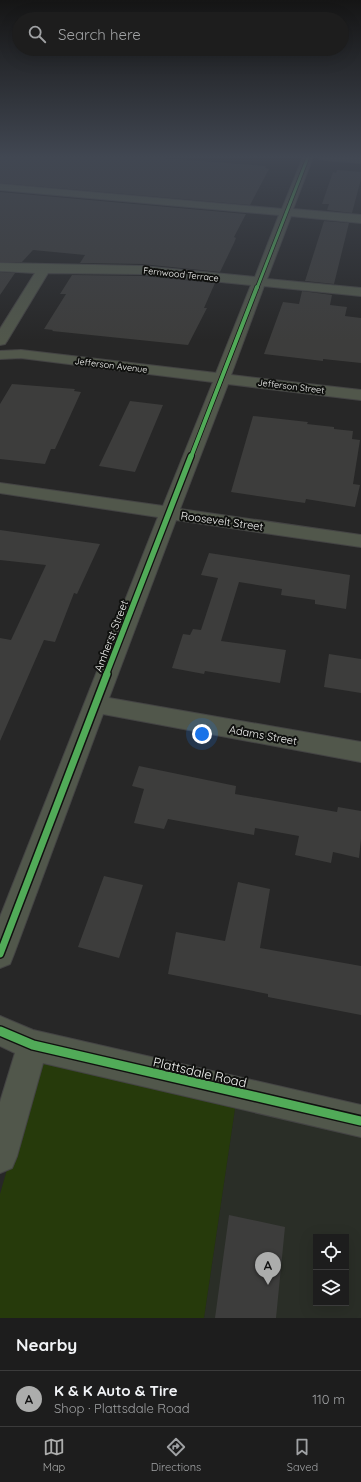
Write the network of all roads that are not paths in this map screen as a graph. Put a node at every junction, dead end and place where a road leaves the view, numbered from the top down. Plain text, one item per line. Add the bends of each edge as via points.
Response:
1 (284, 219) edge
2 (0, 267) edge
3 (44, 269) junction
4 (260, 282) junction
5 (361, 292) edge
6 (0, 341) edge
7 (0, 354) edge
8 (222, 378) junction
9 (361, 394) edge
10 (0, 488) edge
11 (169, 513) junction
12 (361, 541) edge
13 (95, 704) junction
14 (361, 752) edge
15 (0, 954) edge
16 (0, 1031) edge
17 (33, 1045) junction
18 (361, 1121) edge
19 (0, 1156) edge

1 - 4 street, Amherst Street
2 - 3 street, Fernwood Terrace
3 - 4 street, Fernwood Terrace via 142,270
3 - 6 street
4 - 5 street, Fernwood Terrace
4 - 8 street, Amherst Street
7 - 8 street, Jefferson Avenue via 21,354
8 - 9 street, Jefferson Street
8 - 11 street, Amherst Street
10 - 11 street, Roosevelt Street
11 - 12 street, Roosevelt Street
11 - 13 street, Amherst Street
13 - 14 street, Adams Street
13 - 15 street, Amherst Street
16 - 17 street
17 - 18 street, Plattsdale Road
17 - 19 street

